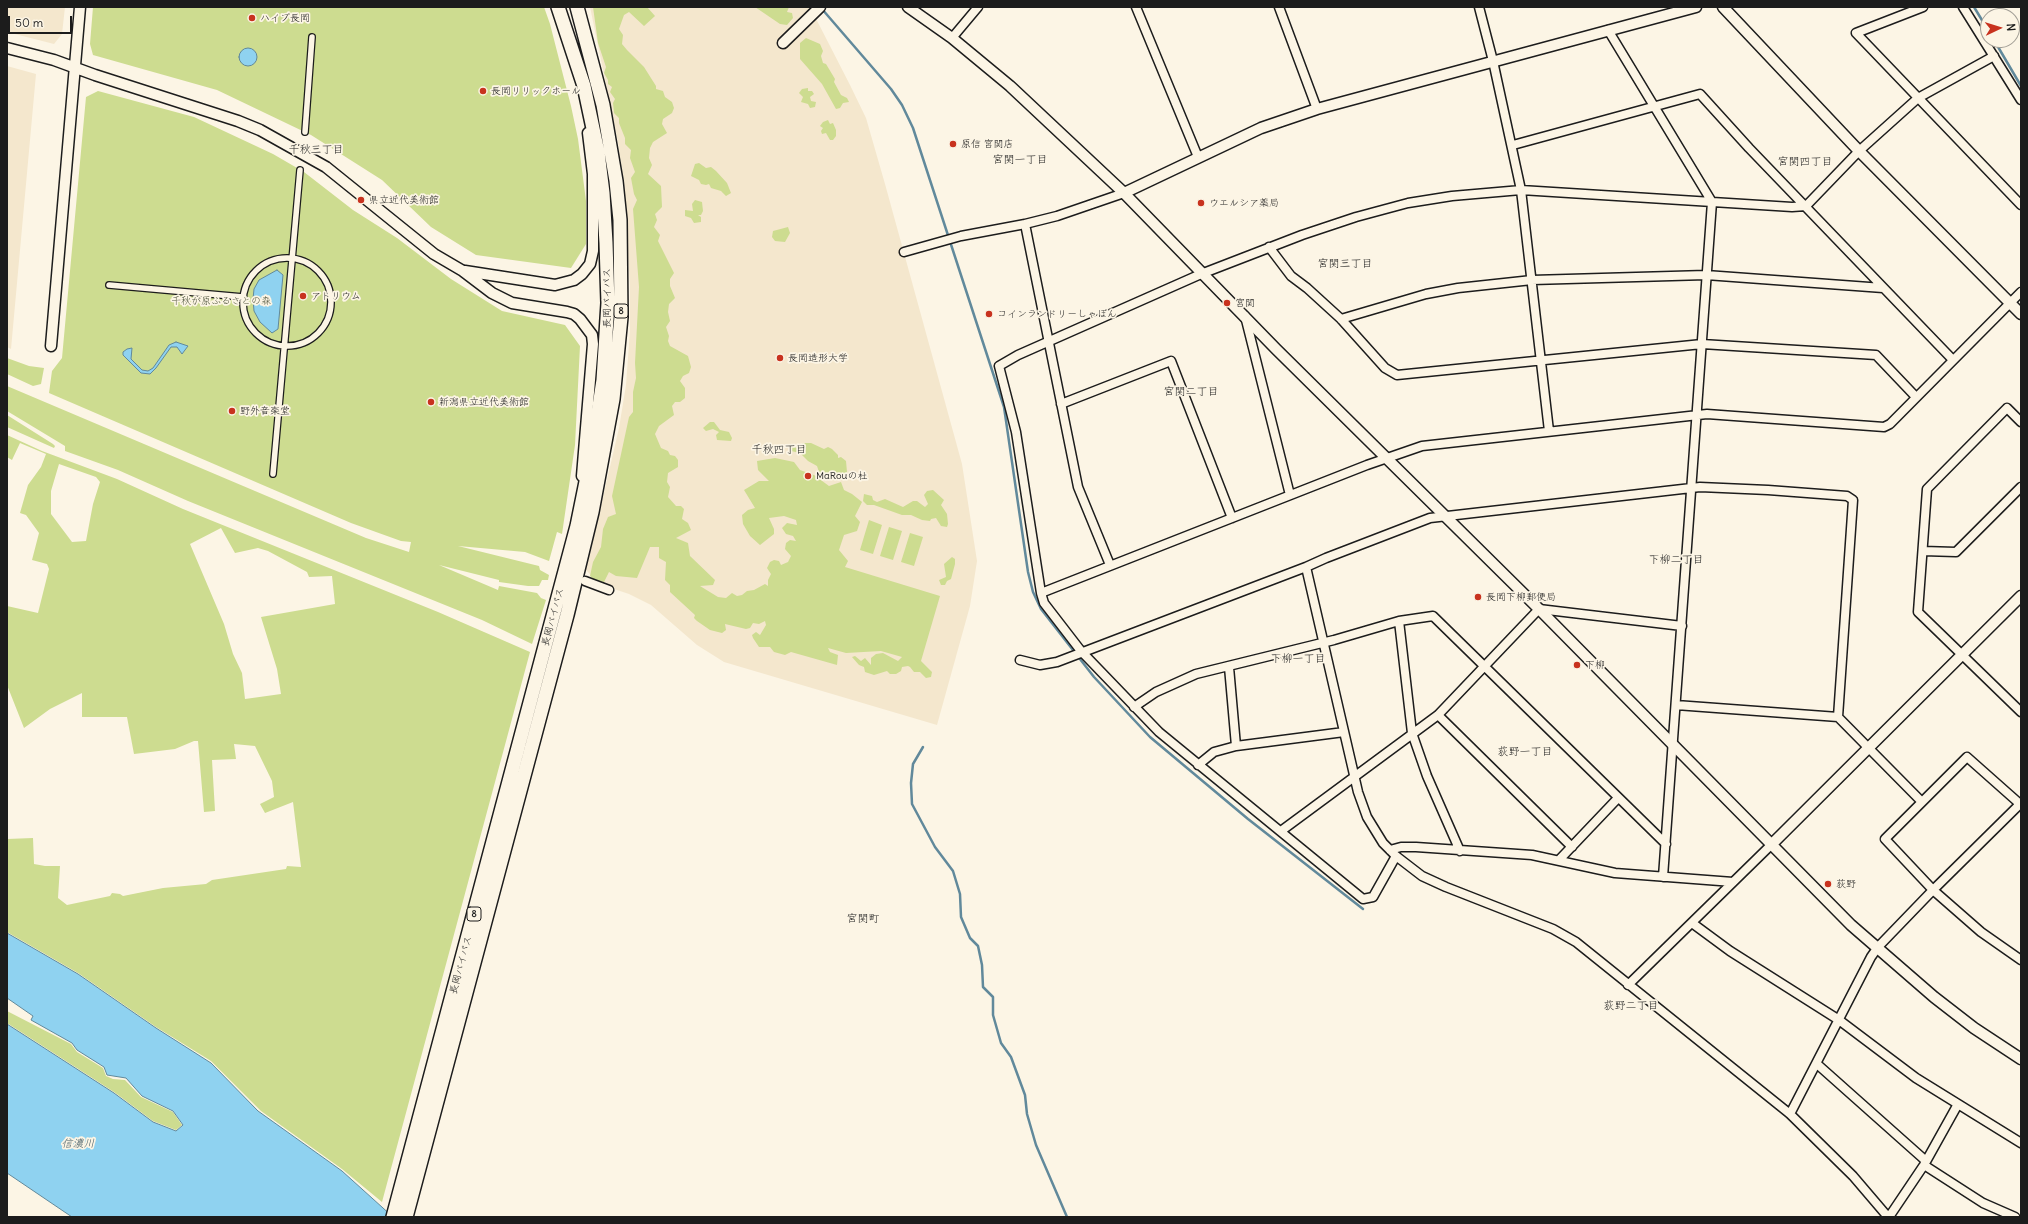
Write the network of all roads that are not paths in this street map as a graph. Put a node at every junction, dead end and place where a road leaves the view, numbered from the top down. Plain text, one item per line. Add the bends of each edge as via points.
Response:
1 (80, 7) edge
2 (558, 7) edge
3 (577, 7) edge
4 (820, 7) edge
5 (908, 7) edge
6 (978, 7) edge
7 (1136, 7) edge
8 (1279, 7) edge
9 (1479, 7) edge
10 (1696, 7) edge
11 (1723, 7) edge
12 (1923, 7) edge
13 (1963, 7) edge
14 (1608, 30) junction
15 (312, 37) dead end
16 (952, 38) junction
17 (783, 43) dead end
18 (7, 48) edge
19 (1994, 56) junction
20 (1493, 61) junction
21 (75, 68) junction
22 (584, 86) junction
23 (1918, 98) junction
24 (2021, 100) edge
25 (1654, 107) junction
26 (1317, 109) junction
27 (305, 132) dead end
28 (1513, 145) junction
29 (1859, 151) junction
30 (1198, 157) junction
31 (300, 170) dead end
32 (1521, 190) junction
33 (1124, 193) junction
34 (1712, 202) junction
35 (2021, 205) edge
36 (1806, 206) junction
37 (1025, 224) junction
38 (1269, 247) junction
39 (904, 252) dead end
40 (292, 257) junction
41 (463, 271) junction
42 (1202, 274) junction
43 (1706, 275) junction
44 (1532, 280) junction
45 (108, 285) dead end
46 (1883, 288) junction
47 (2021, 292) edge
48 (243, 297) junction
49 (2010, 303) junction
50 (2021, 314) edge
51 (1245, 316) junction
52 (1341, 320) junction
53 (1048, 341) junction
54 (1702, 344) junction
55 (51, 346) dead end
56 (284, 347) junction
57 (1541, 360) junction
58 (1953, 360) junction
59 (1916, 397) junction
60 (1061, 404) junction
61 (1698, 415) junction
62 (2021, 422) edge
63 (1549, 432) junction
64 (1386, 458) junction
65 (273, 474) dead end
66 (1692, 487) junction
67 (2021, 487) edge
68 (1290, 495) junction
69 (581, 504) junction
70 (1443, 515) junction
71 (1232, 518) junction
72 (1923, 551) junction
73 (1110, 565) junction
74 (1306, 568) junction
75 (585, 581) dead end
76 (609, 590) dead end
77 (1041, 593) junction
78 (2021, 596) edge
79 (1539, 609) junction
80 (561, 613) junction
81 (1399, 621) junction
82 (1682, 626) junction
83 (1323, 643) junction
84 (1082, 651) junction
85 (1963, 653) junction
86 (1020, 660) dead end
87 (1484, 666) junction
88 (1229, 667) junction
89 (1676, 705) junction
90 (1134, 707) junction
91 (2019, 707) edge
92 (1438, 714) junction
93 (1838, 717) junction
94 (1344, 732) junction
95 (1412, 733) junction
96 (1236, 746) junction
97 (1673, 746) junction
98 (1869, 747) junction
99 (1198, 765) junction
100 (1354, 776) junction
101 (1618, 798) junction
102 (1922, 802) junction
103 (1281, 831) junction
104 (1666, 844) junction
105 (1772, 844) junction
106 (1572, 847) junction
107 (1390, 850) junction
108 (1460, 851) junction
109 (1396, 856) junction
110 (1559, 860) junction
111 (1663, 877) junction
112 (1733, 882) junction
113 (1933, 890) junction
114 (1692, 923) junction
115 (1878, 947) junction
116 (2021, 960) edge
117 (1628, 985) junction
118 (1839, 1020) junction
119 (2021, 1059) edge
120 (1817, 1064) junction
121 (1958, 1104) junction
122 (1790, 1114) junction
123 (2021, 1143) edge
124 (1925, 1163) junction
125 (393, 1217) edge
126 (406, 1217) edge
127 (1889, 1217) edge
128 (2015, 1217) edge

1 - 21 street
2 - 22 highway, 長岡バイパス / 8
3 - 80 highway, 長岡バイパス / 8 via 603,105 615,175 620,220 621,317 613,399 592,512
4 - 17 street
5 - 16 street
6 - 16 street
7 - 30 street
8 - 26 street
9 - 20 street
10 - 14 street
11 - 29 street
12 - 23 street via 1856,33
13 - 19 street
14 - 20 street
14 - 25 street
15 - 27 street
16 - 33 street via 1016,91
18 - 21 street
19 - 23 street
19 - 24 street
20 - 26 street
20 - 28 street
21 - 41 street via 238,121 276,138 326,167 434,254
21 - 55 street
22 - 41 street via 584,110 594,174 593,251 590,264 574,280 555,285
22 - 69 highway, 長岡バイパス / 8 via 598,152 603,193 608,303 603,380
23 - 29 street
23 - 35 street
25 - 28 street
25 - 34 street
25 - 36 street via 1700,94
26 - 30 street via 1261,128
28 - 32 street
29 - 36 street
29 - 49 street
30 - 33 street
31 - 40 street
32 - 34 street
32 - 38 street via 1408,203 1356,217
32 - 44 street
33 - 37 street
33 - 42 street
34 - 36 street
34 - 43 street
36 - 46 street
37 - 39 street via 961,236
37 - 53 street
38 - 42 street
38 - 52 street via 1291,276
40 - 48 street via 278,259 260,267 248,283
40 - 56 street
40 - 56 street via 304,260 322,275 329,290 331,307 326,323 315,337 307,342
41 - 69 street via 492,293 512,303 574,314 592,335
42 - 51 street
42 - 53 street
43 - 44 street
43 - 46 street
43 - 54 street
44 - 52 street via 1426,294
44 - 57 street
45 - 48 street
46 - 58 street
47 - 49 street
48 - 56 street via 246,319 250,327 274,345
49 - 50 street
49 - 58 street
51 - 64 street
51 - 68 street
52 - 57 street via 1385,368 1397,375
53 - 60 street
53 - 77 street via 999,366 1016,432
54 - 57 street
54 - 59 street via 1876,355
54 - 61 street
56 - 65 street
57 - 63 street
58 - 59 street
59 - 61 street via 1890,424 1880,428
60 - 71 street via 1172,361
60 - 73 street via 1078,487
61 - 63 street
61 - 66 street
62 - 72 street via 2007,408 1928,489
63 - 64 street via 1422,446
64 - 68 street
64 - 70 street
66 - 70 street
66 - 82 street
66 - 93 street via 1847,496 1853,500
67 - 72 street via 1956,552
68 - 71 street
69 - 80 highway, 長岡バイパス / 8
70 - 74 street via 1422,520
70 - 79 street
71 - 73 street
72 - 85 street via 1918,612
73 - 77 street
74 - 83 street
74 - 84 street
75 - 76 street
77 - 84 street via 1044,603
78 - 85 street
79 - 82 street
79 - 87 street
79 - 97 street
80 - 125 highway, 長岡バイパス / 8
80 - 126 highway, 長岡バイパス / 8
81 - 83 street
81 - 87 street via 1433,616
81 - 95 street
82 - 89 street
83 - 88 street
83 - 94 street
84 - 86 street via 1046,665
84 - 90 street
85 - 91 street
85 - 98 street
87 - 92 street
87 - 101 street
88 - 90 street via 1183,678
88 - 96 street
89 - 93 street
89 - 97 street
90 - 99 street
92 - 95 street
92 - 106 street
93 - 98 street
94 - 96 street
94 - 100 street
95 - 100 street
95 - 108 street via 1427,776
96 - 99 street via 1214,752
97 - 104 street
97 - 105 street
98 - 102 street
98 - 105 street
99 - 103 street
100 - 103 street
100 - 107 street via 1367,817
101 - 104 street
101 - 106 street
102 - 113 street via 1885,840
102 - 113 street via 1967,758 2020,804
103 - 109 street via 1363,899 1373,897
104 - 111 street
105 - 112 street
105 - 115 street via 1851,924
106 - 110 street
107 - 108 street via 1409,847
107 - 109 street
108 - 110 street via 1532,855
109 - 117 street via 1422,876 1553,929 1576,942
110 - 111 street via 1615,873
111 - 112 street
112 - 114 street
113 - 115 street
113 - 116 street via 1981,932
114 - 117 street
114 - 118 street via 1730,951
115 - 118 street
115 - 119 street via 1934,997
117 - 122 street
118 - 120 street
118 - 121 street via 1916,1078
120 - 122 street
120 - 124 street
121 - 123 street
121 - 124 street
122 - 127 street via 1853,1176
124 - 127 street
124 - 128 street via 1982,1203

